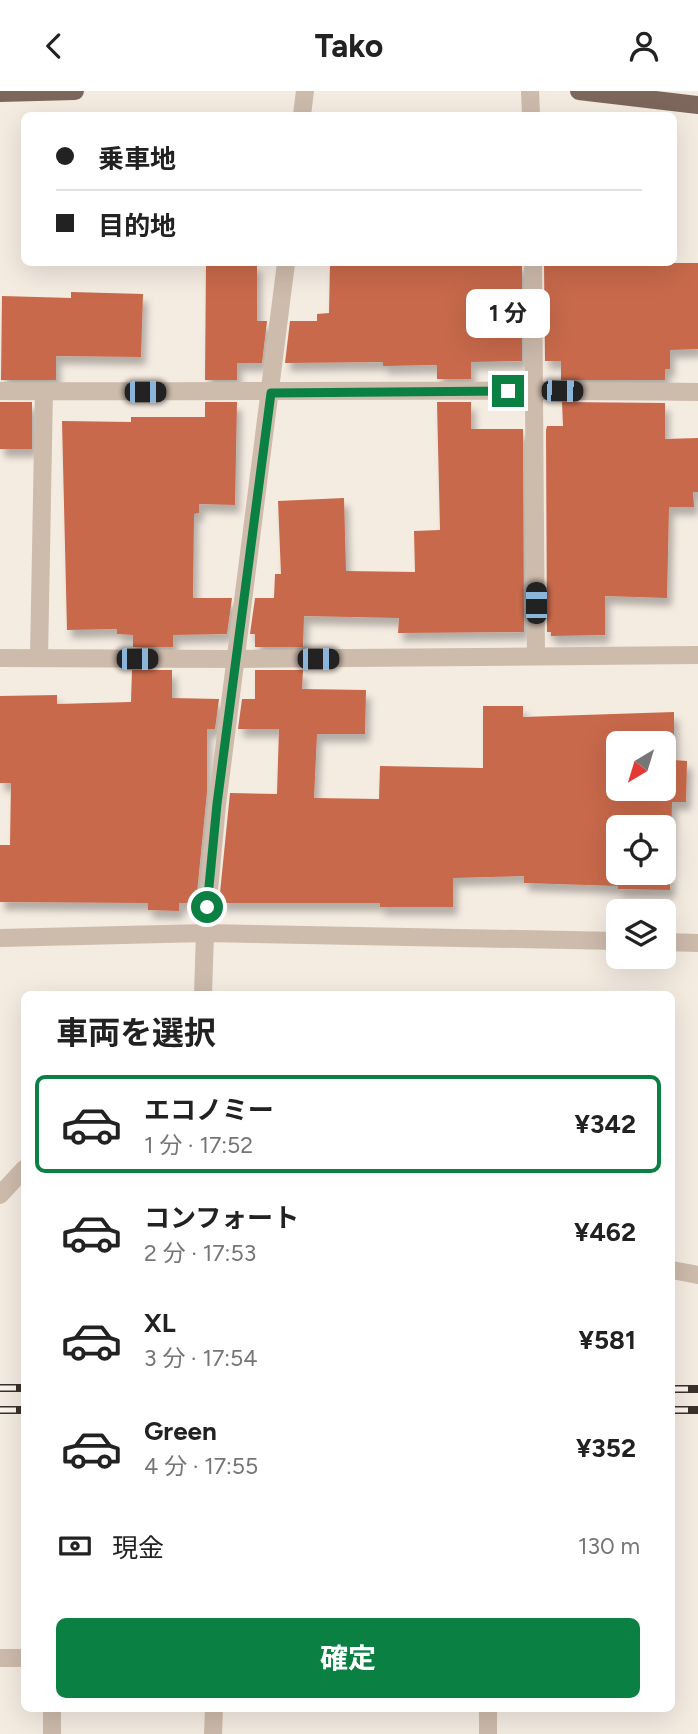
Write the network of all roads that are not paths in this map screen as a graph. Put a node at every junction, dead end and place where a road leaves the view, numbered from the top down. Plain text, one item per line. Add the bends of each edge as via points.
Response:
1 (75, 91) edge
2 (305, 91) edge
3 (530, 91) edge
4 (579, 91) edge
5 (0, 93) edge
6 (698, 105) edge
7 (302, 112) edge
8 (531, 112) edge
9 (286, 266) edge
10 (533, 266) edge
11 (534, 390) junction
12 (0, 391) edge
13 (44, 391) junction
14 (698, 392) edge
15 (271, 393) junction
16 (698, 655) edge
17 (536, 656) junction
18 (0, 658) edge
19 (39, 658) junction
20 (236, 659) junction
21 (205, 933) junction
22 (0, 938) edge
23 (606, 941) edge
24 (676, 942) edge
25 (698, 943) edge
26 (200, 991) edge
27 (21, 1172) edge
28 (0, 1195) edge
29 (675, 1271) edge
30 (698, 1275) edge
31 (0, 1658) edge
32 (21, 1658) edge
33 (52, 1712) edge
34 (214, 1712) edge
35 (488, 1712) edge
36 (52, 1734) edge
37 (213, 1734) edge
38 (488, 1734) edge

1 - 5 main road
2 - 7 street
3 - 8 street
4 - 6 main road
9 - 15 street
10 - 11 street
11 - 14 street
11 - 15 street
11 - 17 street
12 - 13 street
13 - 15 street
13 - 19 street
15 - 20 street
16 - 17 street
17 - 20 street
18 - 19 street
19 - 20 street
20 - 21 street
21 - 22 street
21 - 23 street
21 - 26 street
24 - 25 street
27 - 28 street
29 - 30 street
31 - 32 street
33 - 36 street
34 - 37 street
35 - 38 street

